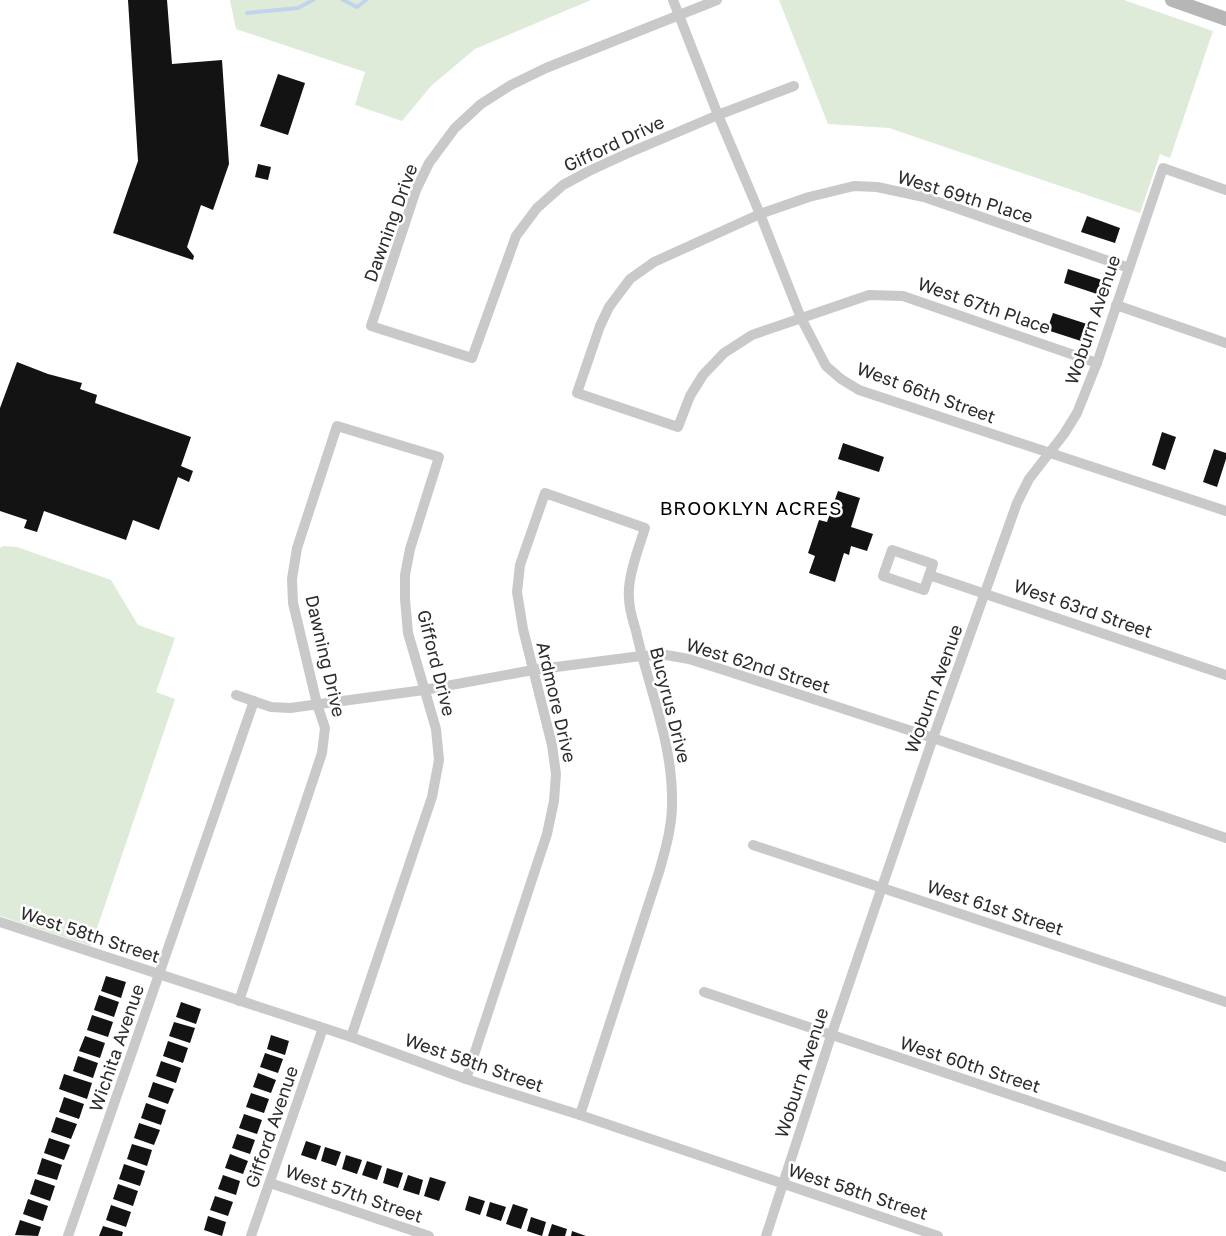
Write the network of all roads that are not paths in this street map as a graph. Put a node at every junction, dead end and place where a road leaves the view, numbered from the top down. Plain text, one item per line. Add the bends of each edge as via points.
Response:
1 (672, 0) edge
2 (717, 0) edge
3 (1172, 0) edge
4 (678, 15) junction
5 (1226, 18) edge
6 (794, 86) dead end
7 (718, 115) junction
8 (1226, 190) edge
9 (760, 214) junction
10 (1129, 268) junction
11 (1116, 305) junction
12 (801, 318) junction
13 (421, 341) joint
14 (1226, 343) edge
15 (1097, 363) junction
16 (389, 442) joint
17 (1050, 453) junction
18 (592, 510) joint
19 (1226, 511) edge
20 (930, 575) junction
21 (985, 594) junction
22 (641, 656) junction
23 (533, 670) junction
24 (1226, 675) edge
25 (424, 690) junction
26 (236, 695) dead end
27 (254, 701) junction
28 (317, 704) junction
29 (933, 738) junction
30 (1226, 838) edge
31 (753, 845) dead end
32 (882, 888) junction
33 (1, 926) edge
34 (160, 975) junction
35 (704, 992) dead end
36 (239, 1001) junction
37 (1226, 1002) edge
38 (323, 1028) junction
39 (831, 1036) junction
40 (351, 1037) junction
41 (466, 1080) junction
42 (580, 1115) junction
43 (1226, 1167) edge
44 (270, 1183) junction
45 (783, 1185) junction
46 (68, 1236) edge
47 (251, 1236) edge
48 (429, 1236) edge
49 (766, 1236) edge
50 (938, 1236) edge

1 - 4 street, West 66th Street
2 - 4 street
3 - 5 main road
4 - 7 street, West 66th Street
4 - 13 street, Dawning Drive via 511,85 481,104 455,128 429,163 416,190 371,326
6 - 7 street
7 - 9 street, West 66th Street
7 - 13 street, Gifford Drive via 589,171 562,185 537,208 516,236 472,358
8 - 10 street, Woburn Avenue via 1164,168
9 - 10 street, West 69th Place via 854,186 876,187 924,197
9 - 12 street, West 66th Street
9 - 12 street via 654,262 630,279 609,307 600,326 577,393 678,427 698,382 724,353 752,335
10 - 11 street, Woburn Avenue
11 - 14 street
11 - 15 street, Woburn Avenue
12 - 15 street, West 67th Place via 869,295 903,296
12 - 17 street, West 66th Street via 826,366 859,390
15 - 17 street, Woburn Avenue via 1077,414
16 - 25 street, Gifford Drive via 439,457 405,575 408,633
16 - 28 street, Dawning Drive via 337,426 297,548 292,579 293,603
17 - 19 street, West 66th Street
17 - 21 street, Woburn Avenue via 1029,479 1017,503
18 - 22 street, Bucyrus Drive via 645,528 628,597
18 - 23 street, Ardmore Drive via 544,493 520,566 516,592
20 - 20 street via 933,564 892,550 883,576 924,590
20 - 21 street, West 63rd Street
21 - 24 street, West 63rd Street
21 - 29 street, Woburn Avenue
22 - 23 street, West 62nd Street
22 - 29 street, West 62nd Street via 666,655 689,659
22 - 42 street, Bucyrus Drive via 670,766 672,799 668,838
23 - 25 street, West 62nd Street
23 - 41 street, Ardmore Drive via 552,745 556,774 554,801 547,834
25 - 28 street, West 62nd Street
25 - 40 street, Gifford Drive via 436,729 438,766 432,797
26 - 27 street, West 62nd Street
27 - 28 street, West 62nd Street via 271,707 290,708
27 - 34 street, Wichita Avenue
28 - 36 street, Dawning Drive via 325,728 322,753
29 - 30 street, West 62nd Street
29 - 32 street, Woburn Avenue
31 - 32 street, West 61st Street
32 - 37 street, West 61st Street
32 - 39 street, Woburn Avenue
33 - 34 street, West 58th Street
34 - 36 street, West 58th Street
34 - 46 street, Wichita Avenue
35 - 39 street, West 60th Street
36 - 38 street, West 58th Street
38 - 40 street, West 58th Street
38 - 44 street, Gifford Avenue
39 - 43 street, West 60th Street
39 - 45 street, Woburn Avenue
40 - 41 street, West 58th Street
41 - 42 street, West 58th Street
42 - 45 street, West 58th Street
44 - 47 street, Gifford Avenue
44 - 48 street, West 57th Street
45 - 49 street, Woburn Avenue
45 - 50 street, West 58th Street

